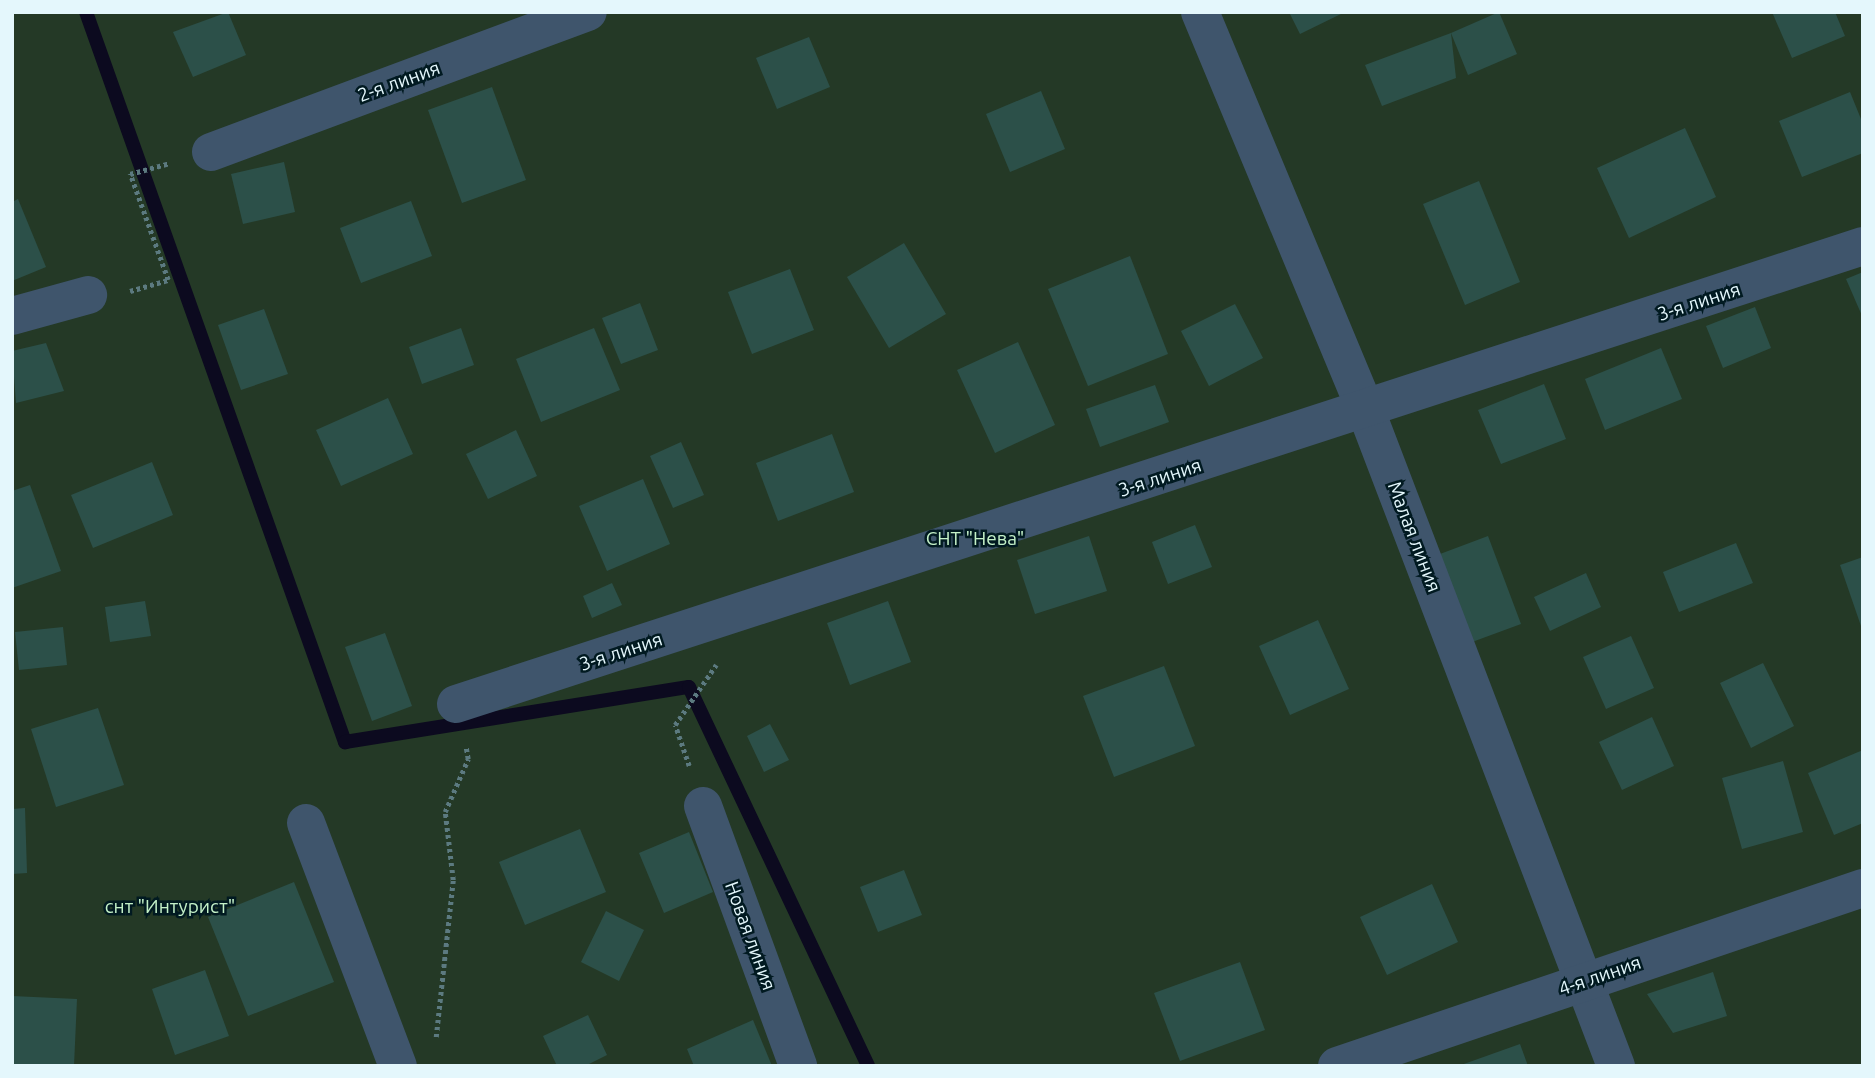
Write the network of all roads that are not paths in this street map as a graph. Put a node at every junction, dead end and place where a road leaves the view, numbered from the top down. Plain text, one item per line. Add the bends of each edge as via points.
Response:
1 (588, 12) edge
2 (1200, 12) edge
3 (211, 152) road end
4 (1863, 246) edge
5 (88, 295) road end
6 (12, 316) edge
7 (1366, 411) junction
8 (456, 704) dead end
9 (703, 806) dead end
10 (306, 823) dead end
11 (1863, 888) edge
12 (1583, 982) junction
13 (398, 1066) edge
14 (798, 1066) edge
15 (1337, 1066) edge
16 (1616, 1066) edge

1 - 3 street, 2-я линия
2 - 7 street, Малая линия
4 - 7 street, 3-я линия
5 - 6 street
7 - 8 street, 3-я линия
7 - 12 street, Малая линия
9 - 14 street, Новая линия
10 - 13 street
11 - 12 street, 4-я линия
12 - 15 street, 4-я линия
12 - 16 street, Малая линия

